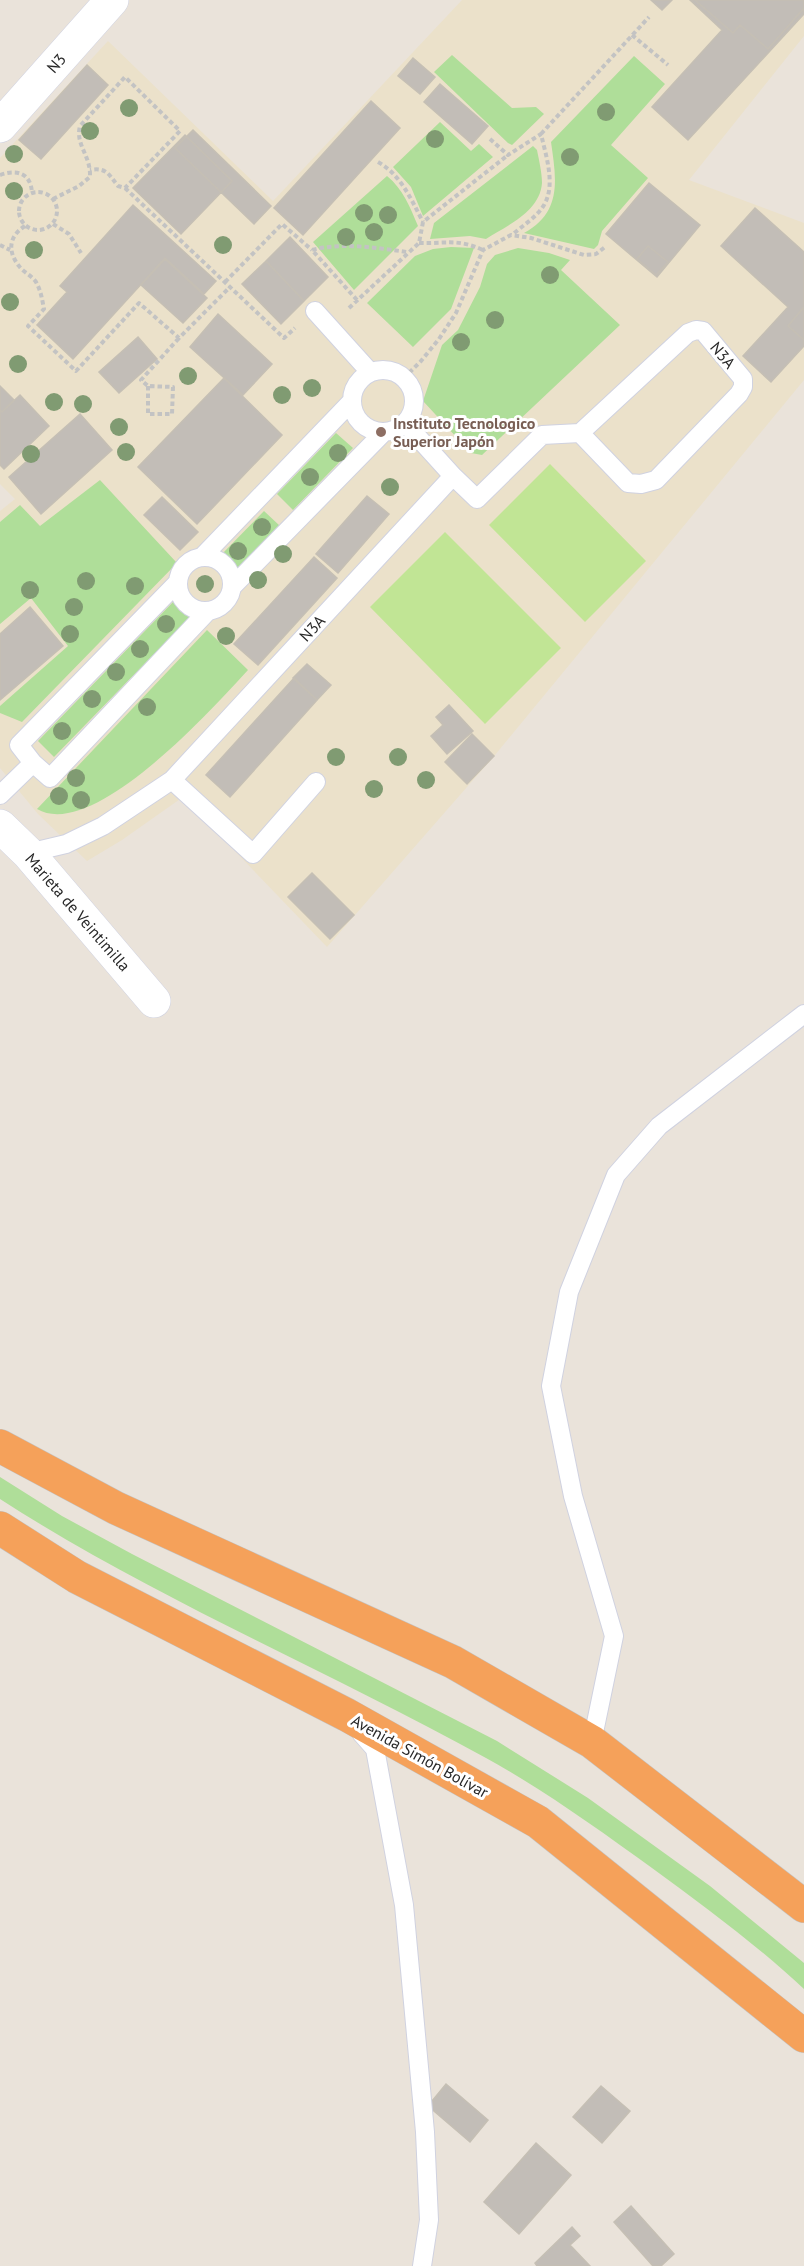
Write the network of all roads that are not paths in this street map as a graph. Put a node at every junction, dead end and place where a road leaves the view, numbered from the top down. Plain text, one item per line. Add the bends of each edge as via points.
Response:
1 (112, 0) edge
2 (0, 126) edge
3 (315, 311) road end
4 (370, 372) junction
5 (351, 402) junction
6 (405, 423) junction
7 (383, 433) junction
8 (580, 433) junction
9 (453, 476) junction
10 (202, 557) junction
11 (178, 582) junction
12 (232, 587) junction
13 (208, 611) junction
14 (33, 764) junction
15 (172, 780) junction
16 (316, 782) dead end
17 (0, 795) edge
18 (0, 825) edge
19 (28, 853) junction
20 (154, 1001) dead end
21 (804, 1014) edge
22 (0, 1446) edge
23 (0, 1528) edge
24 (347, 1715) junction
25 (592, 1742) junction
26 (804, 1906) edge
27 (804, 2036) edge
28 (423, 2266) edge

1 - 2 street, N3
3 - 4 lane
4 - 5 lane via 353,390
4 - 6 lane via 394,372 404,378 414,400
5 - 7 lane via 361,424
5 - 10 lane
6 - 7 lane
6 - 9 lane
7 - 12 lane
8 - 8 lane, N3A via 688,333 696,330 703,331 743,379 739,394 656,480 628,483
8 - 9 lane via 542,435 477,499
9 - 15 lane, N3A
10 - 11 lane via 182,570
10 - 12 lane via 214,558 224,565 231,575
11 - 13 lane via 186,603 196,610
11 - 14 lane via 19,746
12 - 13 lane via 220,607
13 - 14 lane via 50,778
14 - 17 lane
15 - 16 lane via 253,854
15 - 19 lane, N3A via 103,826 66,844
18 - 19 street, Marieta de Veintimilla
19 - 20 street, Marieta de Veintimilla
21 - 25 lane via 659,1126 616,1175 569,1292 551,1386 573,1496 614,1636
22 - 25 highway via 116,1508 453,1662
23 - 24 highway, Avenida Simón Bolívar via 77,1577
24 - 27 highway, Avenida Simón Bolívar via 538,1822
24 - 28 lane via 375,1749 404,1905 425,2132 429,2220
25 - 26 highway

